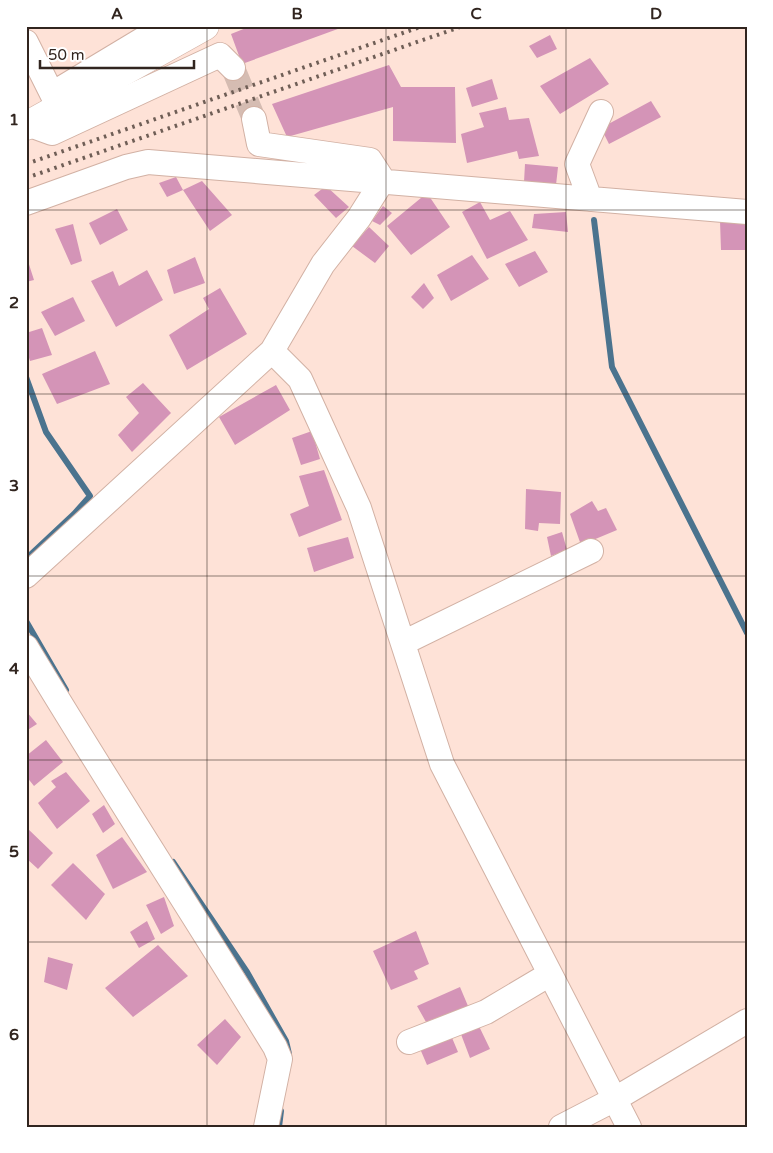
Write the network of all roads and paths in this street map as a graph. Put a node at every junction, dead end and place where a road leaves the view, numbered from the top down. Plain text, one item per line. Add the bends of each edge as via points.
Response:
1 (164, 26) edge
2 (205, 26) edge
3 (26, 42) edge
4 (233, 68) tunnel mouth
5 (55, 101) junction
6 (601, 112) dead end
7 (254, 119) tunnel mouth
8 (28, 126) edge
9 (383, 180) junction
10 (590, 199) junction
11 (26, 203) edge
12 (747, 212) edge
13 (272, 351) junction
14 (591, 551) dead end
15 (26, 576) edge
16 (403, 643) junction
17 (26, 647) edge
18 (550, 974) junction
19 (747, 1021) edge
20 (410, 1042) dead end
21 (615, 1099) junction
22 (266, 1127) edge
23 (560, 1127) edge
24 (629, 1127) edge

1 - 5 street
2 - 5 main road
3 - 5 street
4 - 8 street via 220,55 52,133
5 - 8 main road
6 - 10 street via 577,164
7 - 9 street via 259,144 370,160
9 - 10 street
9 - 11 street via 148,162
9 - 13 street via 359,218 323,264
10 - 12 street
13 - 15 street
13 - 16 street via 300,379 359,508
14 - 16 street
16 - 18 street via 442,764
17 - 22 street via 275,1047 280,1059
18 - 20 street via 486,1012
18 - 21 street
19 - 21 street
21 - 23 street
21 - 24 street

